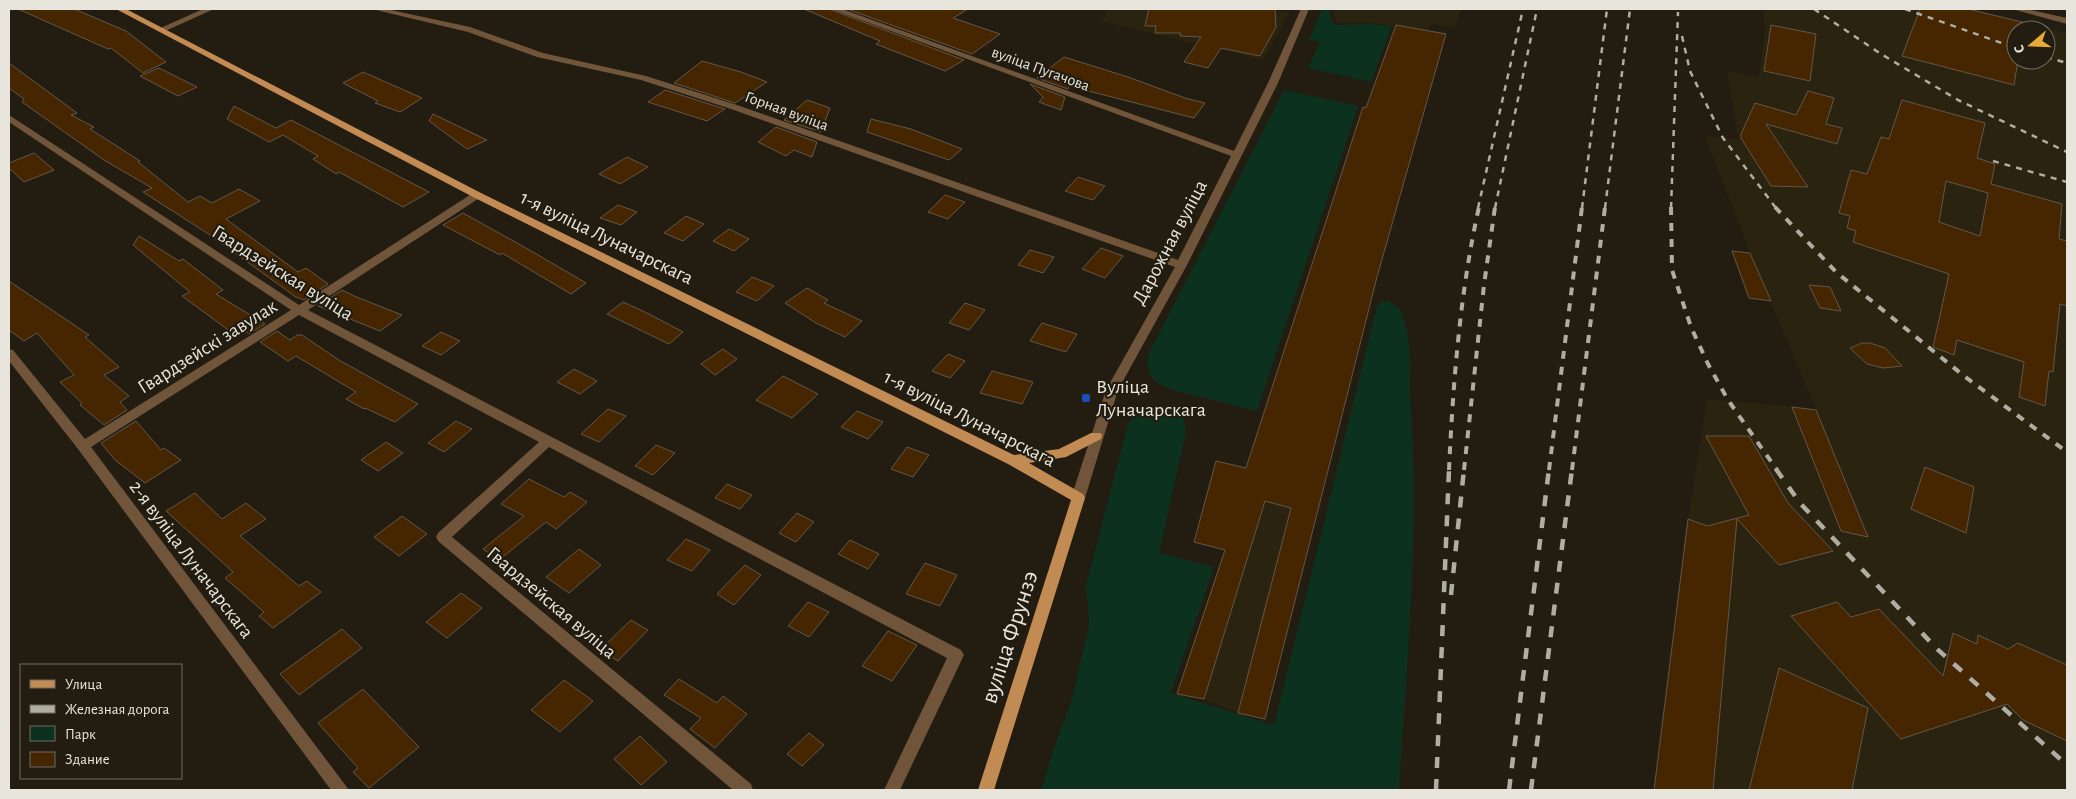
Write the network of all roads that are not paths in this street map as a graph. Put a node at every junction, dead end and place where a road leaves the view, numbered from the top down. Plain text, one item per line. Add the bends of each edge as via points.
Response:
1 (120, 9) edge
2 (210, 9) edge
3 (376, 9) edge
4 (835, 9) edge
5 (1305, 9) edge
6 (2016, 9) edge
7 (2067, 21) edge
8 (160, 30) junction
9 (9, 118) edge
10 (1237, 155) junction
11 (477, 194) junction
12 (1180, 265) junction
13 (299, 310) junction
14 (9, 353) edge
15 (1096, 436) junction
16 (548, 441) junction
17 (83, 446) junction
18 (1014, 460) junction
19 (1078, 498) junction
20 (341, 790) edge
21 (745, 790) edge
22 (892, 790) edge
23 (986, 790) edge

1 - 8 main road, 1-я вуліца Луначарскага
2 - 8 street
3 - 12 street, Горная вуліца via 470,30 540,55 643,78 734,107
4 - 10 street, вуліца Пугачова
5 - 10 street, Дарожная вуліца
6 - 7 street
8 - 11 main road, 1-я вуліца Луначарскага
9 - 13 street, Гвардзейская вуліца
10 - 12 street, Дарожная вуліца
11 - 13 street, Гвардзейскі завулак
11 - 18 main road, 1-я вуліца Луначарскага
12 - 15 street, Дарожная вуліца via 1112,390
13 - 16 street, Гвардзейская вуліца
13 - 17 street, Гвардзейскі завулак
14 - 17 street, 2-я вуліца Луначарскага
15 - 18 main road via 1061,454
15 - 19 street, Дарожная вуліца
16 - 21 street, Гвардзейская вуліца via 442,537
16 - 22 street, Гвардзейская вуліца via 956,655
17 - 20 street, 2-я вуліца Луначарскага
18 - 19 main road, 1-я вуліца Луначарскага
19 - 23 main road, вуліца Фрунзэ

